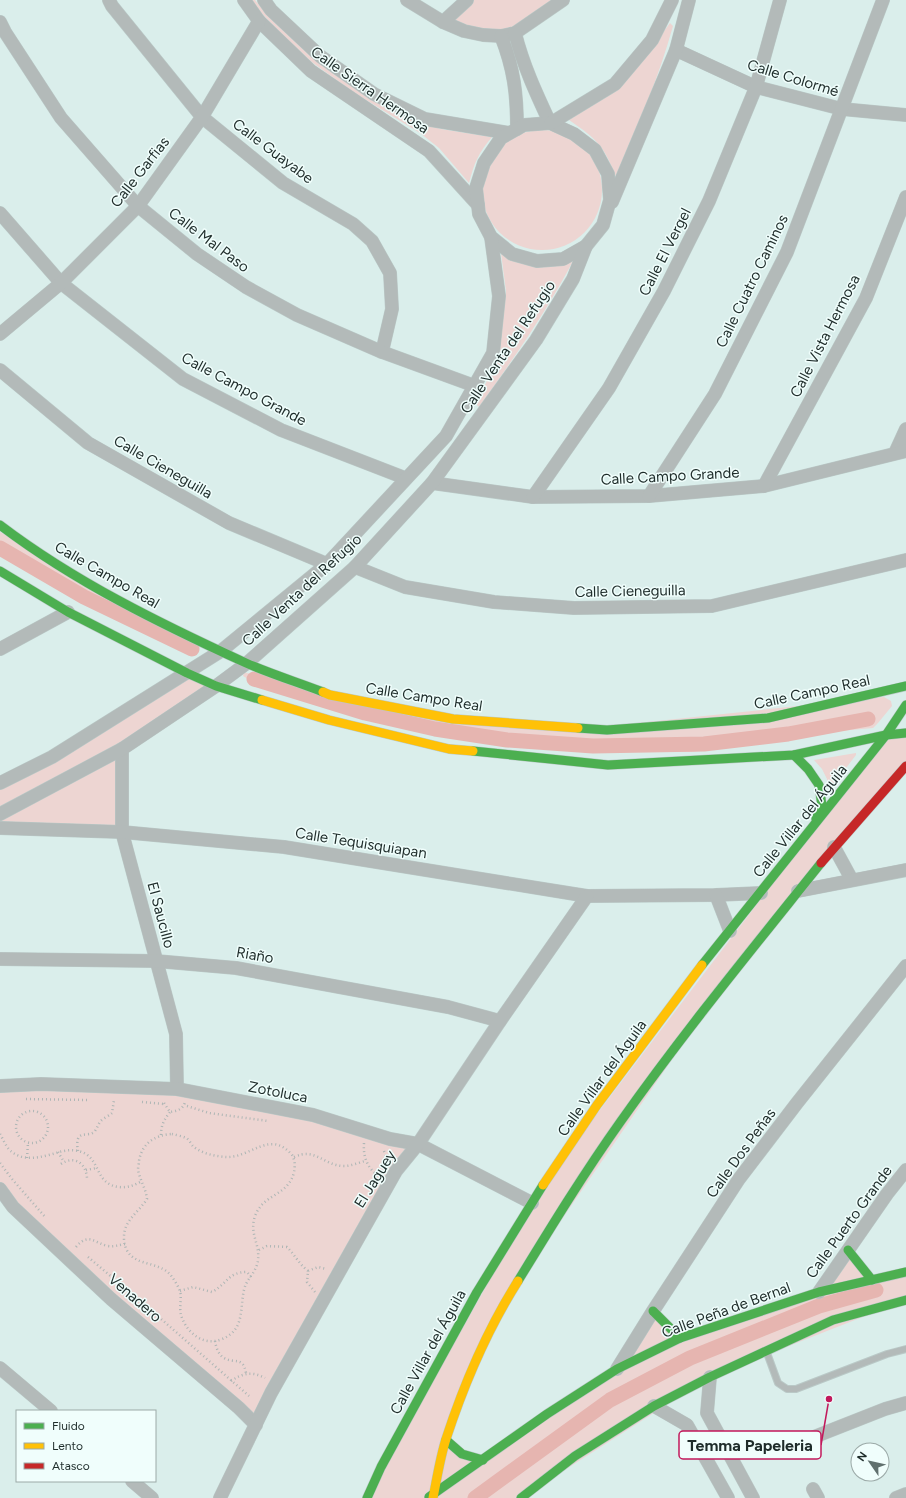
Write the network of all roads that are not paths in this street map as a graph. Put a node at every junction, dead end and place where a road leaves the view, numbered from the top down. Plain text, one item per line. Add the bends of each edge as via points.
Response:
1 (109, 0) edge
2 (244, 0) edge
3 (264, 0) edge
4 (407, 0) edge
5 (467, 0) edge
6 (562, 0) edge
7 (672, 0) edge
8 (689, 0) edge
9 (780, 0) edge
10 (884, 0) edge
11 (259, 21) junction
12 (0, 22) edge
13 (443, 22) junction
14 (515, 33) junction
15 (501, 36) junction
16 (676, 50) junction
17 (756, 86) junction
18 (842, 109) junction
19 (906, 115) edge
20 (202, 117) junction
21 (550, 123) junction
22 (513, 131) junction
23 (906, 197) edge
24 (478, 205) junction
25 (138, 206) junction
26 (0, 213) edge
27 (605, 217) junction
28 (491, 237) junction
29 (586, 246) junction
30 (61, 283) junction
31 (0, 334) edge
32 (382, 352) junction
33 (0, 370) edge
34 (475, 386) junction
35 (906, 429) edge
36 (900, 452) edge
37 (406, 478) junction
38 (432, 483) junction
39 (764, 486) junction
40 (649, 496) junction
41 (532, 497) junction
42 (0, 525) edge
43 (906, 560) edge
44 (327, 564) junction
45 (355, 567) junction
46 (0, 571) edge
47 (68, 612) junction
48 (0, 649) edge
49 (221, 651) junction
50 (247, 663) junction
51 (187, 673) junction
52 (216, 686) junction
53 (906, 686) edge
54 (906, 705) edge
55 (906, 732) edge
56 (886, 735) junction
57 (122, 749) junction
58 (794, 755) junction
59 (906, 766) edge
60 (0, 782) edge
61 (0, 814) edge
62 (0, 828) edge
63 (812, 828) junction
64 (122, 832) junction
65 (834, 847) junction
66 (906, 870) edge
67 (852, 880) junction
68 (798, 891) junction
69 (761, 893) junction
70 (716, 895) junction
71 (587, 896) junction
72 (730, 931) junction
73 (0, 959) edge
74 (156, 961) junction
75 (906, 966) edge
76 (500, 1021) junction
77 (0, 1086) edge
78 (177, 1090) junction
79 (418, 1144) junction
80 (906, 1170) edge
81 (0, 1190) edge
82 (532, 1203) junction
83 (848, 1250) junction
84 (906, 1272) edge
85 (872, 1280) junction
86 (818, 1292) junction
87 (906, 1300) edge
88 (652, 1311) junction
89 (680, 1338) junction
90 (906, 1349) edge
91 (766, 1351) junction
92 (0, 1368) edge
93 (617, 1369) junction
94 (710, 1376) junction
95 (906, 1403) edge
96 (654, 1406) junction
97 (50, 1410) edge
98 (256, 1425) junction
99 (446, 1440) junction
100 (791, 1446) dead end
101 (483, 1460) junction
102 (133, 1482) edge
103 (906, 1494) edge
104 (432, 1497) edge
105 (152, 1498) edge
106 (220, 1498) edge
107 (367, 1498) edge
108 (521, 1498) edge
109 (728, 1498) edge
110 (753, 1498) edge
111 (896, 1498) edge

1 - 20 street, Calle Guayabe
2 - 11 street, Calle Sierra Hermosa
3 - 22 street, Calle Sierra Hermosa via 320,56 374,94 425,119
4 - 13 street
5 - 13 street
6 - 14 street
7 - 21 street via 652,40 615,84
8 - 16 street
9 - 17 street, Calle El Vergel
10 - 18 street, Calle Cuatro Caminos
11 - 20 street, Calle Garfias
11 - 24 street, Calle Sierra Hermosa via 311,71 428,151
12 - 25 street, Calle Mal Paso via 61,118
13 - 15 street via 464,31
14 - 15 street
14 - 21 street via 527,74
15 - 22 street via 515,84 517,101
16 - 17 street, Calle Colormé
16 - 27 street
17 - 18 street, Calle Colormé
17 - 41 street, Calle El Vergel via 709,201 664,291 609,388
18 - 19 street, Calle Colormé
18 - 40 street, Calle Cuatro Caminos via 787,252 714,394
20 - 25 street, Calle Garfias
20 - 32 street, Calle Guayabe via 284,183 353,224 372,241 390,273 392,310
21 - 22 street via 524,126
21 - 27 street via 574,134 595,150 608,174 610,200
22 - 24 street via 501,138 484,163 476,188
23 - 39 street, Calle Vista Hermosa via 866,298
24 - 28 street via 479,214
25 - 30 street, Calle Garfias
25 - 32 street, Calle Mal Paso via 197,254 246,287 297,315
26 - 30 street, Calle Campo Grande
27 - 29 street via 603,225
28 - 29 street via 512,254 537,261 563,258
28 - 34 street, Calle Venta del Refugio via 499,296 494,346 493,353
29 - 38 street, Calle Venta del Refugio via 574,279 536,340
30 - 31 street, Calle Garfias
30 - 37 street, Calle Campo Grande via 183,379 281,430
32 - 34 street, Calle Mal Paso
33 - 44 street, Calle Cieneguilla via 88,443 228,523
34 - 37 street, Calle Venta del Refugio via 446,436
35 - 36 street
36 - 39 street, Calle Campo Grande
37 - 44 street, Calle Venta del Refugio
38 - 41 street, Calle Campo Grande
38 - 45 street, Calle Venta del Refugio
39 - 40 street, Calle Campo Grande
40 - 41 street, Calle Campo Grande
42 - 49 street, Calle Campo Real via 25,544 112,598
43 - 45 street, Calle Cieneguilla via 712,606 589,608 494,602 405,587
44 - 49 street, Calle Venta del Refugio
45 - 50 street, Calle Venta del Refugio
46 - 47 street
47 - 48 street
47 - 51 street
49 - 50 street, Calle Campo Real
49 - 51 street, Calle Venta del Refugio
50 - 52 street, Calle Venta del Refugio
50 - 53 street, Calle Campo Real via 330,695 453,719 607,730 768,718
51 - 52 street
51 - 60 street, Calle Venta del Refugio via 52,757
52 - 57 street, Calle Venta del Refugio
52 - 58 street via 329,720 449,749 608,765
54 - 56 street, Calle Villar del Águila
55 - 56 street
56 - 58 street
56 - 63 street, Calle Villar del Águila
57 - 61 street, Calle Venta del Refugio
57 - 64 street, El Saucillo
58 - 63 street via 820,784 822,806
59 - 65 street
62 - 64 street, Calle Tequisquiapan
63 - 69 street, Calle Villar del Águila
64 - 71 street, Calle Tequisquiapan via 284,847
64 - 74 street, El Saucillo
65 - 67 street
65 - 68 street
66 - 67 street
67 - 68 street
68 - 99 street via 630,1109 569,1198 502,1306 468,1378
69 - 70 street, Calle Tequisquiapan
69 - 72 street, Calle Villar del Águila
70 - 71 street, Calle Tequisquiapan
70 - 72 street
71 - 76 street, El Jaguey
72 - 82 street, Calle Villar del Águila via 598,1105
73 - 74 street, Riaño
74 - 76 street, Riaño via 236,968 448,1007
74 - 78 street, El Saucillo via 176,1034
75 - 88 street, Calle Dos Peñas via 739,1179
76 - 79 street, El Jaguey
77 - 78 street, Zotoluca via 41,1084
78 - 79 street, Zotoluca via 313,1115 390,1139
79 - 82 street, Zotoluca
79 - 98 street, El Jaguey via 389,1182 276,1384
80 - 83 street, Calle Puerto Grande
81 - 98 street, Venadero via 13,1207 111,1299
82 - 107 street, Calle Villar del Águila via 477,1292 380,1467
83 - 85 street
83 - 86 street, Calle Puerto Grande
84 - 85 street, Calle Peña de Bernal via 884,1282
85 - 86 street, Calle Peña de Bernal
86 - 89 street, Calle Peña de Bernal
87 - 91 street via 888,1300 833,1320
88 - 89 street
88 - 93 street, Calle Dos Peñas
89 - 93 street, Calle Peña de Bernal
90 - 91 lane via 787,1389 778,1383
91 - 94 street
92 - 97 street
93 - 101 street, Calle Peña de Bernal via 547,1414
94 - 96 street
94 - 110 street via 707,1413
95 - 100 street
96 - 108 street via 575,1456
96 - 109 street via 687,1425
98 - 106 street, El Jaguey
99 - 101 street via 462,1454
99 - 104 street
101 - 104 street, Calle Peña de Bernal
102 - 105 street
103 - 111 street

